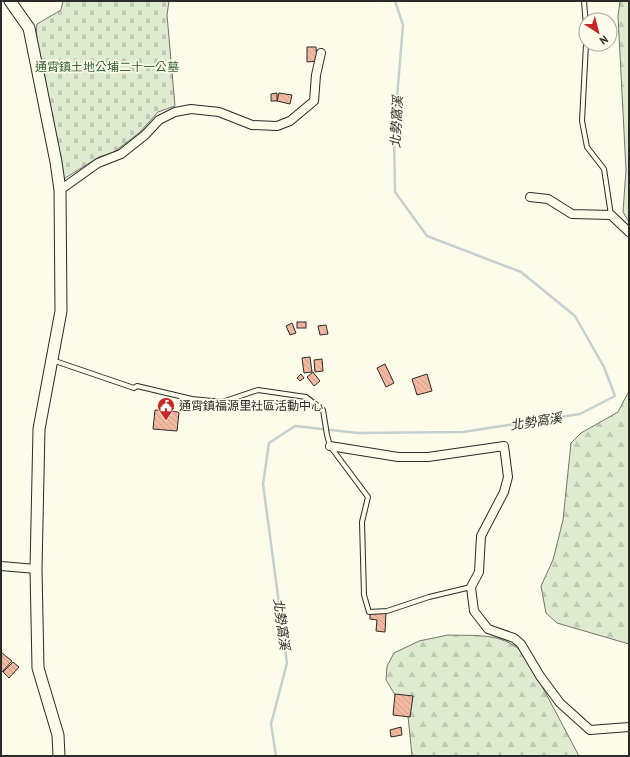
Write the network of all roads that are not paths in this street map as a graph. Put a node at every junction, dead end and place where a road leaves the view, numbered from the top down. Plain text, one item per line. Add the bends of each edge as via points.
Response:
1 (10, 1) edge
2 (584, 1) edge
3 (585, 12) edge
4 (586, 52) edge
5 (321, 53) dead end
6 (60, 190) junction
7 (530, 197) dead end
8 (611, 215) junction
9 (629, 232) edge
10 (52, 360) junction
11 (330, 446) junction
12 (1, 566) edge
13 (36, 569) junction
14 (471, 587) junction
15 (629, 727) edge
16 (59, 756) edge

1 - 6 street via 30,28
2 - 3 lane
4 - 8 lane via 582,121 588,147 604,168
5 - 6 street via 314,101 290,121 277,126 252,125 219,112 191,109 175,112 159,120 121,154 98,163
6 - 10 street via 61,311
7 - 8 street via 548,199 572,214
8 - 9 street
10 - 11 lane via 134,388 137,386 192,399 222,402 258,390 306,397 323,410
10 - 13 street via 39,429
11 - 14 lane via 368,497 362,522 364,595 369,612 387,611
11 - 14 street via 398,456 428,457 504,446 508,476 504,492 481,536 478,572
12 - 13 street
13 - 16 street via 38,668 58,735
14 - 15 street via 474,611 488,629 514,638 521,644 560,703 590,730

